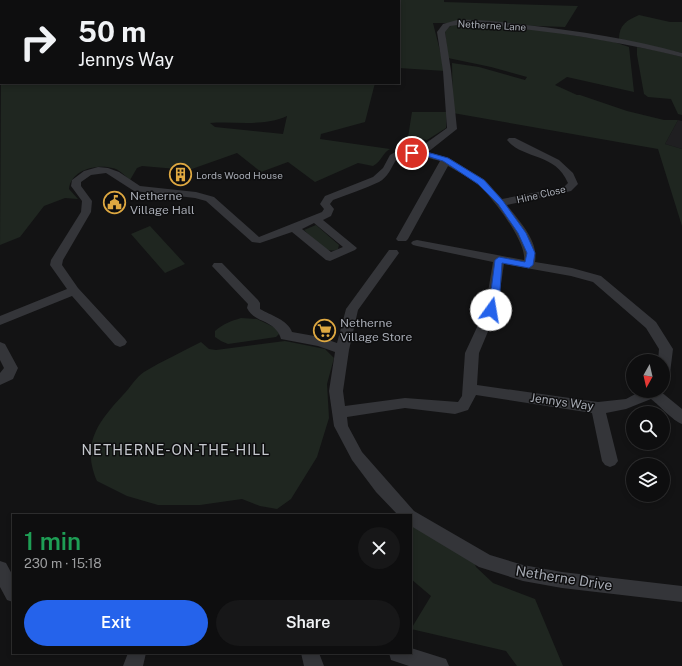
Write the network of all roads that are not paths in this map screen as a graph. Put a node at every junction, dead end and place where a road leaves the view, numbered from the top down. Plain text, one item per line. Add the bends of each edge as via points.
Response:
1 (682, 55) edge
2 (512, 140) dead end
3 (423, 153) junction
4 (446, 160) junction
5 (500, 203) junction
6 (316, 219) junction
7 (294, 228) junction
8 (402, 239) dead end
9 (417, 243) dead end
10 (393, 253) dead end
11 (499, 260) junction
12 (529, 265) junction
13 (218, 266) dead end
14 (74, 291) junction
15 (0, 321) edge
16 (120, 342) dead end
17 (0, 347) edge
18 (342, 350) junction
19 (665, 354) edge
20 (0, 380) edge
21 (470, 390) junction
22 (637, 398) edge
23 (659, 398) edge
24 (598, 408) junction
25 (338, 413) junction
26 (682, 418) edge
27 (610, 461) dead end
28 (407, 514) edge
29 (412, 518) edge
30 (0, 569) edge
31 (12, 592) edge
32 (682, 594) edge
33 (310, 654) edge
34 (401, 654) edge
35 (314, 666) edge
36 (439, 666) edge

1 - 3 street, Netherne Lane via 550,30 498,24 447,24 441,32 452,129 425,148
2 - 5 street, Hine Close via 535,153 554,159 572,178 573,184 567,189
3 - 4 street
3 - 6 street via 395,155 377,179 329,198 325,204 329,209 327,214
4 - 5 street via 481,182
4 - 8 street
5 - 12 street via 522,233 531,253
6 - 7 street
6 - 7 street via 350,248 330,257
7 - 14 street via 265,240 256,240 210,199 130,187 113,173 106,171 87,173 76,182 76,186 87,201 86,212 56,265
9 - 11 street
10 - 18 street via 352,309
11 - 12 street
11 - 21 street via 491,310 472,353
12 - 19 street via 599,276 651,325 666,349
13 - 18 street via 254,303 255,312 278,324 285,330 286,336 320,342
14 - 15 street
14 - 16 street
17 - 20 street via 11,368 8,375
18 - 25 street via 336,391
21 - 24 street, Jennys Way
21 - 25 street via 467,401 463,406 456,408 405,403
22 - 24 street, Jennys Way via 617,407
23 - 26 street
24 - 27 street
25 - 28 street via 341,426 357,456
29 - 32 street, Netherne Drive via 485,561 524,573
30 - 31 street
33 - 35 street
34 - 36 street

